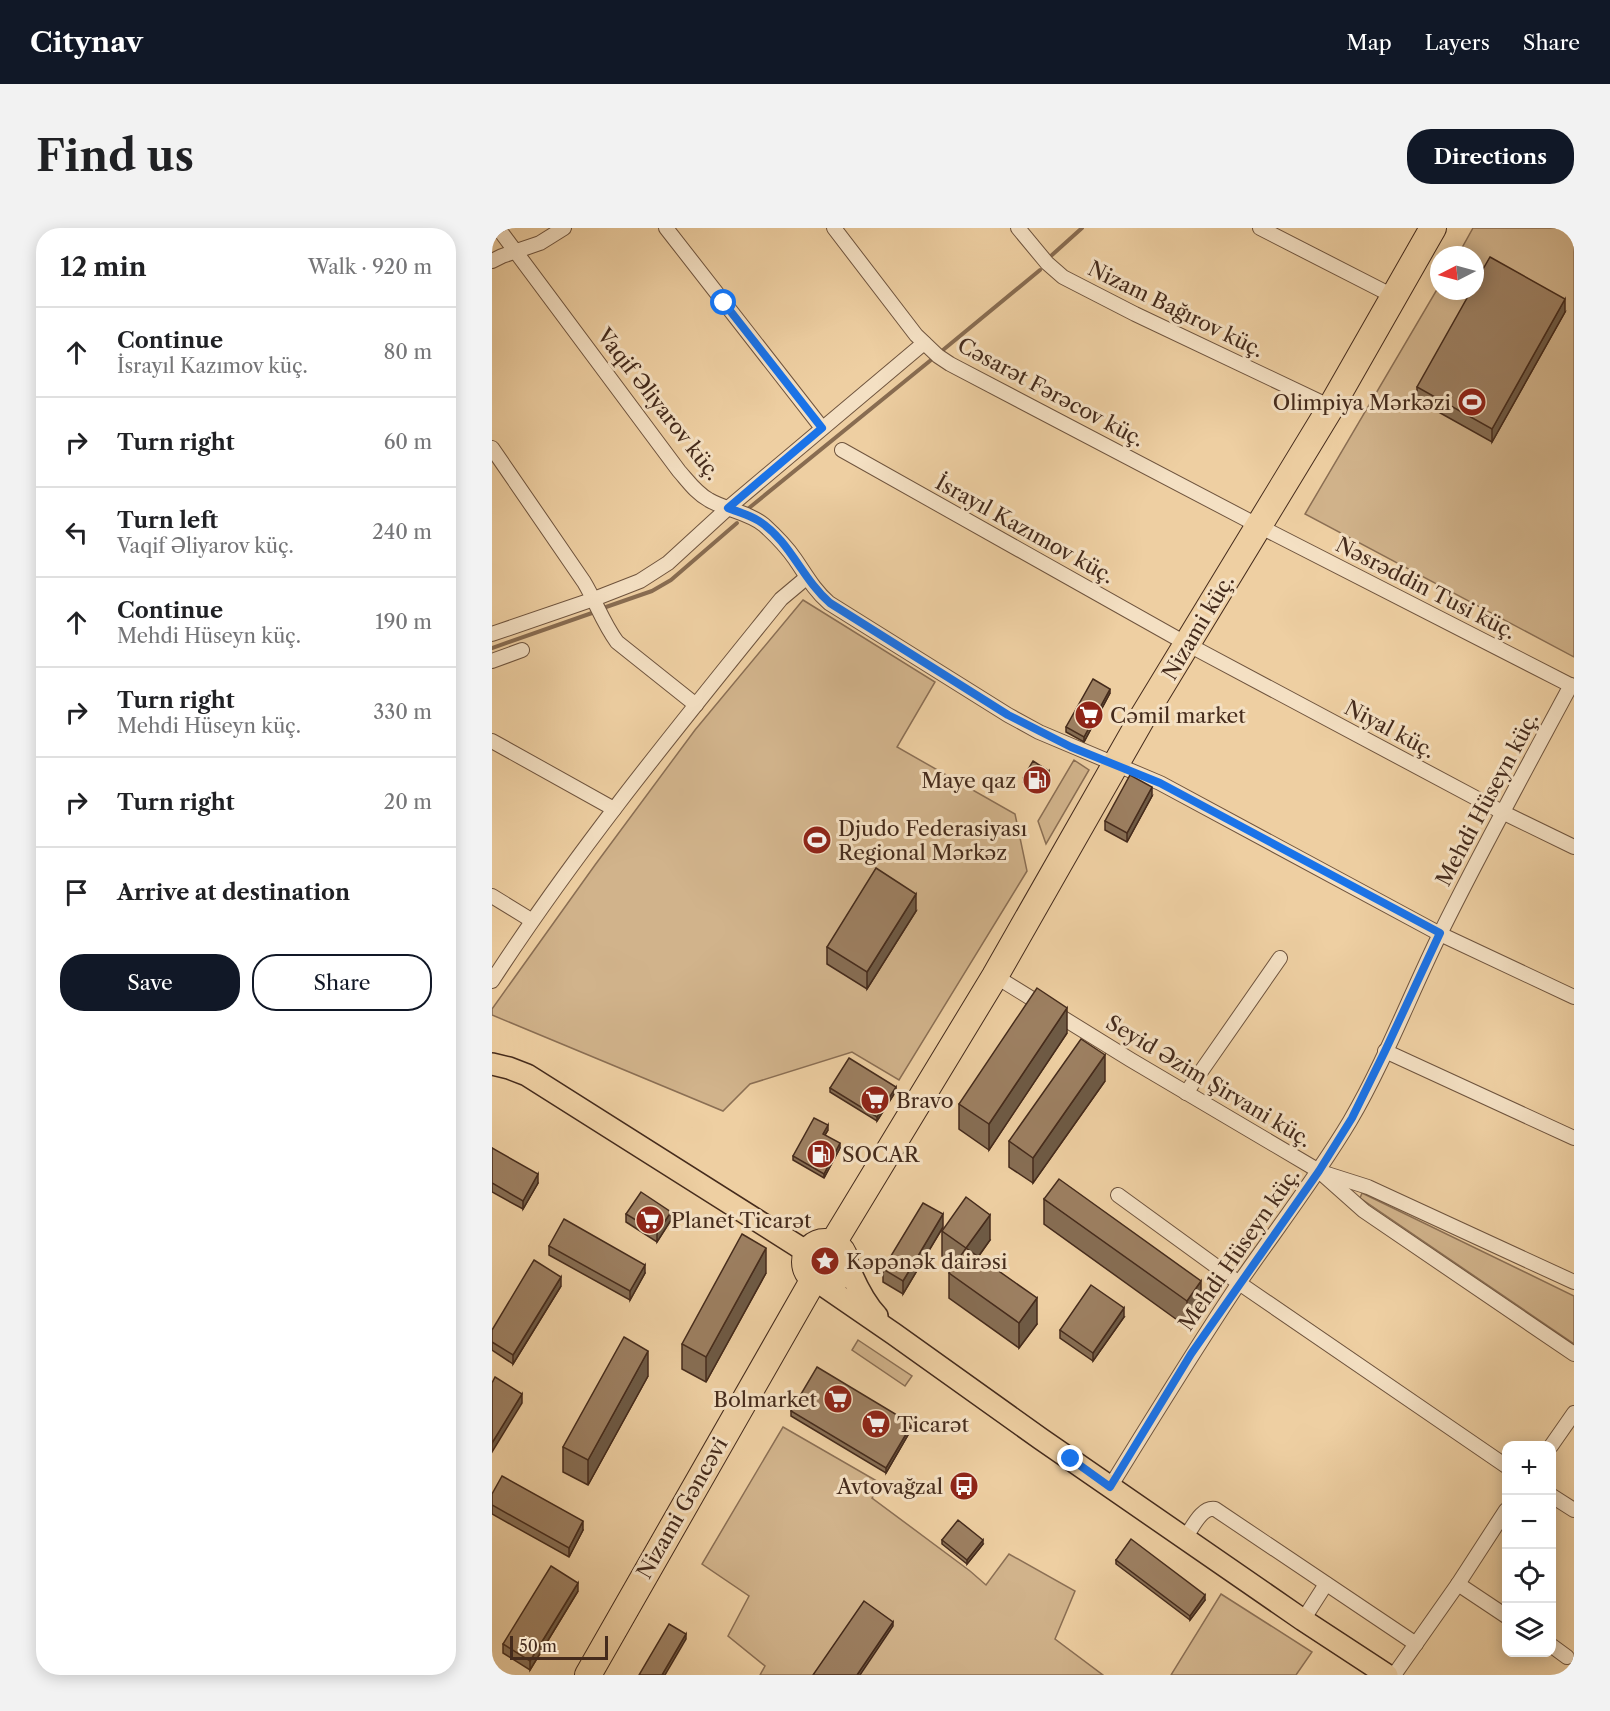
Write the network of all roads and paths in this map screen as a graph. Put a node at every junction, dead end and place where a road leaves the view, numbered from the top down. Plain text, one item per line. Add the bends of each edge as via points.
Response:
1 (498, 228) edge
2 (564, 228) edge
3 (666, 228) edge
4 (834, 228) edge
5 (1018, 228) edge
6 (1260, 228) edge
7 (1433, 228) edge
8 (516, 252) junction
9 (492, 261) edge
10 (1395, 297) junction
11 (924, 343) junction
12 (1331, 407) junction
13 (822, 428) junction
14 (492, 447) edge
15 (842, 450) dead end
16 (728, 508) junction
17 (1259, 526) junction
18 (806, 578) junction
19 (594, 599) junction
20 (492, 634) edge
21 (1187, 644) junction
22 (522, 650) dead end
23 (492, 661) edge
24 (1573, 686) edge
25 (696, 705) junction
26 (492, 741) edge
27 (1115, 765) junction
28 (614, 809) junction
29 (1502, 812) junction
30 (1574, 847) edge
31 (492, 896) edge
32 (531, 920) junction
33 (1440, 933) junction
34 (1280, 958) dead end
35 (995, 976) junction
36 (492, 981) edge
37 (1574, 997) edge
38 (1385, 1051) junction
39 (492, 1064) edge
40 (1186, 1093) junction
41 (1574, 1138) edge
42 (1319, 1171) junction
43 (1118, 1195) dead end
44 (838, 1248) junction
45 (807, 1252) junction
46 (814, 1279) junction
47 (1574, 1282) edge
48 (1239, 1283) junction
49 (894, 1334) junction
50 (1574, 1354) edge
51 (1574, 1413) edge
52 (1554, 1441) edge
53 (1502, 1463) edge
54 (1110, 1487) junction
55 (1556, 1499) edge
56 (1574, 1510) edge
57 (1502, 1516) edge
58 (1185, 1538) junction
59 (1326, 1584) junction
60 (1458, 1584) junction
61 (1502, 1613) edge
62 (1304, 1620) junction
63 (1416, 1644) junction
64 (1556, 1649) edge
65 (1567, 1657) dead end
66 (588, 1675) edge
67 (1387, 1675) edge
68 (1394, 1675) edge

1 - 8 street, Vaqif Əliyarov küç.
2 - 8 street
3 - 13 street
4 - 11 street, Cəsarət Fərəcov küç.
5 - 12 street, Nizam Bağırov küç. via 1063,277
6 - 10 street
7 - 10 highway, Nizami küç.
8 - 9 street
8 - 16 street, Vaqif Əliyarov küç. via 679,471 698,493
10 - 12 highway, Nizami küç.
11 - 13 street
11 - 17 street, Cəsarət Fərəcov küç. via 950,364
12 - 17 highway, Nizami küç.
13 - 16 street
14 - 19 street
15 - 21 street, İsrayıl Kazımov küç.
16 - 18 street, Vaqif Əliyarov küç. via 766,526
16 - 19 street via 668,562 640,581
17 - 21 highway, Nizami küç.
17 - 24 street, Nəsrəddin Tusi küç.
18 - 25 street via 782,599
18 - 27 street, Vaqif Əliyarov küç. via 830,603 1008,715
19 - 20 street
19 - 25 street via 616,642
21 - 27 highway, Nizami küç.
21 - 29 street, Niyal küç.
22 - 23 street
24 - 29 street, Mehdi Hüseyn küç.
25 - 28 street
26 - 28 street
27 - 33 street via 1160,783
27 - 35 highway, Nizami küç.
28 - 32 street
29 - 30 street, Niyal küç.
29 - 33 street, Mehdi Hüseyn küç.
31 - 32 street
32 - 36 street
33 - 37 street
33 - 38 street, Mehdi Hüseyn küç.
34 - 40 street
35 - 40 street, Seyid Əzim Şirvani küç.
35 - 44 highway, Nizami küç.
38 - 41 street
38 - 42 street, Mehdi Hüseyn küç. via 1352,1118
39 - 45 main road via 527,1075
40 - 42 street, Seyid Əzim Şirvani küç.
42 - 47 street via 1368,1187
42 - 48 street, Mehdi Hüseyn küç.
42 - 50 street, Seyid Əzim Şirvani küç. via 1364,1211
43 - 48 street
44 - 45 highway via 818,1242
44 - 46 highway, Nizami küç. via 846,1260 841,1275 828,1282
44 - 49 main road via 864,1298
45 - 46 highway via 805,1267
46 - 49 main road
46 - 66 highway, Nizami Gəncəvi
48 - 53 street
48 - 54 street, Mehdi Hüseyn küç.
49 - 54 main road
51 - 52 street
54 - 58 main road
55 - 56 street
57 - 60 street
58 - 59 street via 1203,1512 1215,1509
58 - 62 main road
59 - 62 street
59 - 63 street
60 - 61 street
60 - 63 street
62 - 67 main road
63 - 68 street
64 - 65 street

